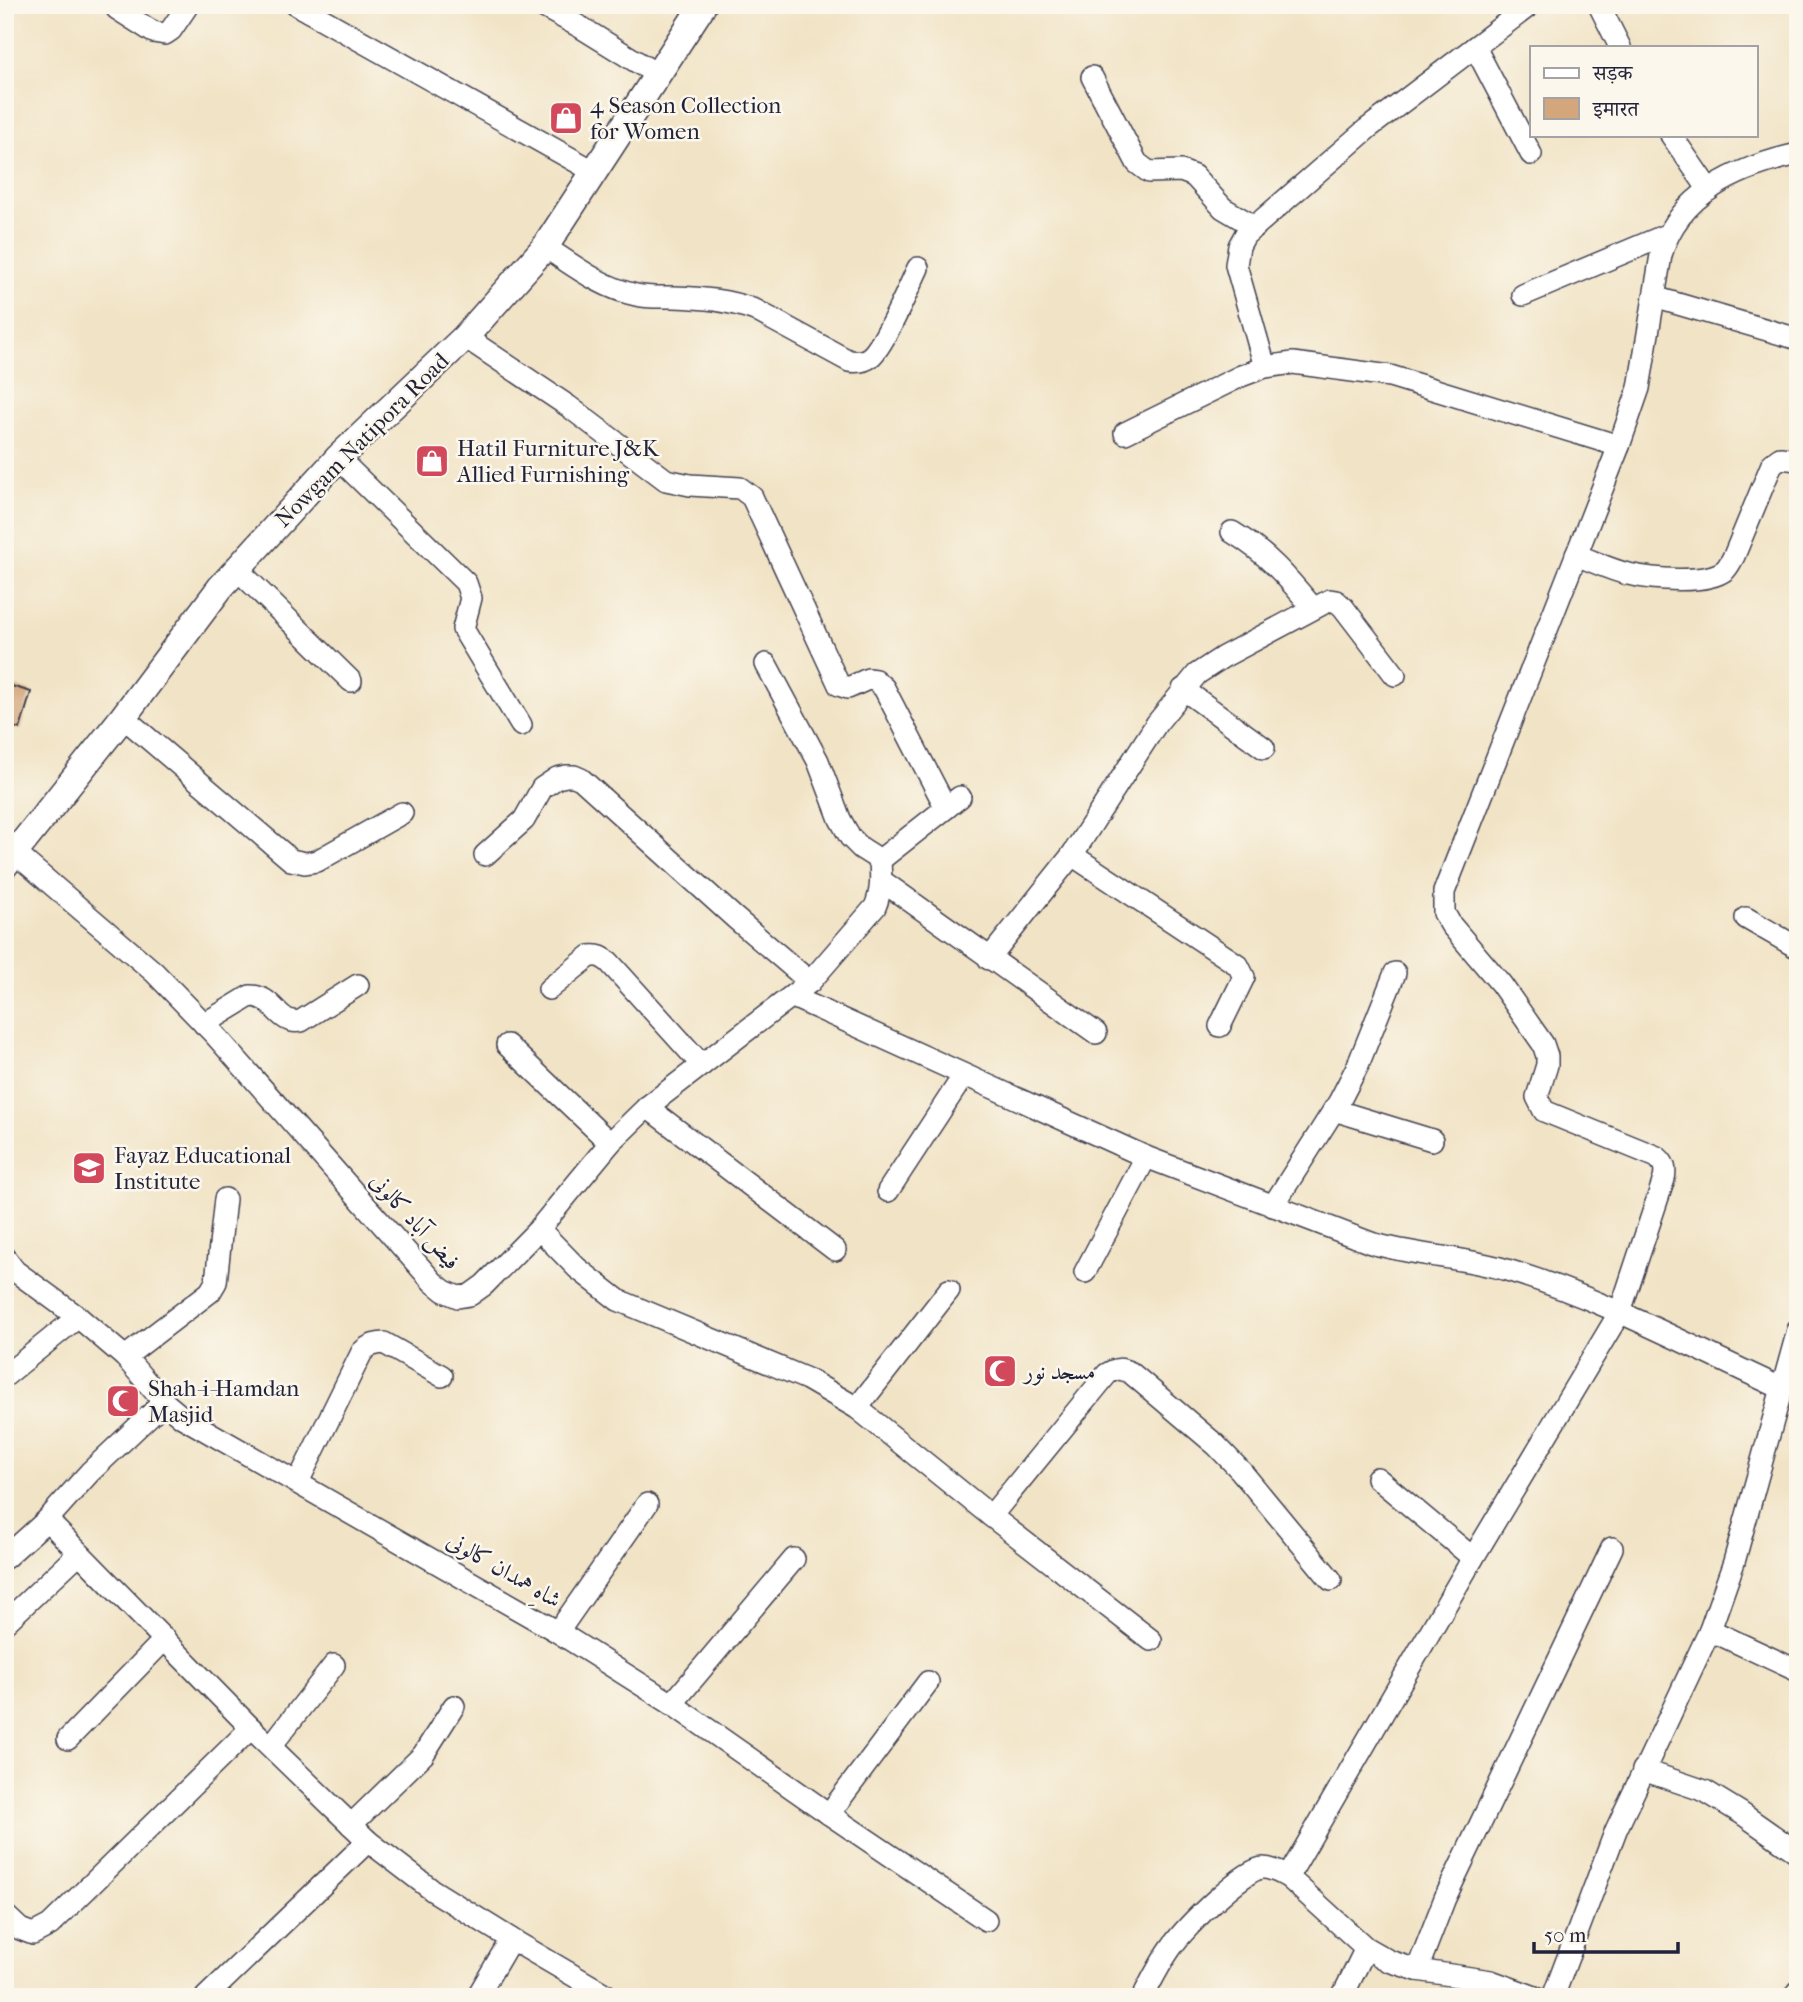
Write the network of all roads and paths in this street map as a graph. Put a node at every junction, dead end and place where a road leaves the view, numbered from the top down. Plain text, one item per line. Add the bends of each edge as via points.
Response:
1 (188, 5) edge
2 (298, 5) edge
3 (540, 5) edge
4 (703, 5) edge
5 (1530, 5) edge
6 (1599, 5) edge
7 (117, 9) dead end
8 (1620, 46) edge
9 (1475, 47) junction
10 (658, 75) junction
11 (1092, 77) dead end
12 (1672, 136) edge
13 (1531, 154) dead end
14 (1798, 154) edge
15 (595, 172) junction
16 (1709, 190) junction
17 (1255, 227) junction
18 (1666, 235) junction
19 (545, 247) junction
20 (918, 268) dead end
21 (1523, 295) dead end
22 (1654, 297) junction
23 (464, 337) junction
24 (1798, 340) edge
25 (1265, 367) junction
26 (1125, 433) dead end
27 (1619, 446) junction
28 (338, 458) junction
29 (1798, 460) edge
30 (1232, 532) dead end
31 (1576, 555) junction
32 (237, 569) junction
33 (1313, 608) junction
34 (766, 664) dead end
35 (1395, 675) dead end
36 (351, 681) dead end
37 (1184, 689) junction
38 (123, 717) junction
39 (521, 725) dead end
40 (1264, 748) dead end
41 (402, 813) dead end
42 (1072, 855) junction
43 (485, 856) dead end
44 (10, 859) edge
45 (881, 871) junction
46 (1746, 918) dead end
47 (1798, 948) edge
48 (989, 959) junction
49 (1395, 973) dead end
50 (810, 982) junction
51 (358, 985) dead end
52 (549, 989) dead end
53 (793, 997) junction
54 (204, 1024) junction
55 (1220, 1026) dead end
56 (1096, 1033) dead end
57 (507, 1045) dead end
58 (702, 1065) junction
59 (964, 1075) junction
60 (647, 1107) junction
61 (1334, 1110) junction
62 (1432, 1140) dead end
63 (610, 1143) junction
64 (1146, 1157) junction
65 (888, 1191) dead end
66 (225, 1199) dead end
67 (1273, 1206) junction
68 (539, 1228) junction
69 (835, 1250) dead end
70 (5, 1258) edge
71 (1084, 1272) dead end
72 (949, 1290) dead end
73 (1620, 1312) junction
74 (78, 1317) junction
75 (1798, 1330) edge
76 (125, 1357) junction
77 (5, 1376) edge
78 (442, 1376) dead end
79 (1781, 1388) junction
80 (164, 1402) junction
81 (857, 1408) junction
82 (1377, 1478) dead end
83 (298, 1482) junction
84 (647, 1504) dead end
85 (991, 1516) junction
86 (47, 1520) junction
87 (1612, 1548) dead end
88 (78, 1554) junction
89 (5, 1558) edge
90 (1473, 1558) junction
91 (794, 1559) dead end
92 (1331, 1580) dead end
93 (5, 1623) edge
94 (1710, 1630) junction
95 (558, 1632) junction
96 (165, 1639) junction
97 (1151, 1640) dead end
98 (334, 1665) dead end
99 (1798, 1671) edge
100 (928, 1682) dead end
101 (672, 1704) junction
102 (454, 1706) dead end
103 (251, 1728) junction
104 (68, 1739) dead end
105 (271, 1746) junction
106 (1643, 1770) junction
107 (829, 1814) junction
108 (351, 1825) junction
109 (368, 1841) junction
110 (1798, 1853) edge
111 (1288, 1877) junction
112 (5, 1915) edge
113 (986, 1920) dead end
114 (510, 1939) junction
115 (1366, 1948) junction
116 (1417, 1970) junction
117 (206, 1997) edge
118 (477, 1997) edge
119 (610, 1997) edge
120 (1143, 1997) edge
121 (1342, 1997) edge
122 (1535, 1997) edge
123 (1553, 1997) edge

1 - 7 street via 166,34 153,32
2 - 15 street
3 - 10 street
4 - 10 main road, Nowgam Natipora Road
5 - 9 street
6 - 8 street
9 - 13 street
9 - 17 street via 1367,129
10 - 15 main road, Nowgam Natipora Road
11 - 17 street via 1137,163 1149,172 1181,171 1194,176 1223,208
12 - 16 street
14 - 16 street via 1762,162
15 - 19 main road, Nowgam Natipora Road
16 - 18 street via 1686,207
17 - 25 street via 1239,246 1236,265
18 - 21 street
18 - 22 street
19 - 20 street via 619,291 739,304 855,362 864,361 877,349
19 - 23 main road, Nowgam Natipora Road
22 - 24 street
22 - 27 street via 1639,388
23 - 28 main road, Nowgam Natipora Road
23 - 45 street via 568,406 666,481 740,488 752,497 839,685 848,688 868,679 884,688 953,802
25 - 26 street
25 - 27 street via 1293,363 1390,376
27 - 31 street
28 - 32 main road, Nowgam Natipora Road
28 - 39 street via 466,583 471,598 463,629
29 - 31 street via 1780,458 1772,464 1734,556 1717,574 1704,579 1646,577
30 - 33 street via 1273,561
31 - 73 street via 1443,903 1451,925 1543,1044 1547,1065 1537,1097 1544,1111 1662,1162 1664,1179
32 - 36 street
32 - 38 main road, Nowgam Natipora Road
33 - 35 street via 1336,601
33 - 37 street via 1223,657
34 - 45 street via 818,761 840,819
37 - 40 street
37 - 42 street
38 - 41 street via 291,860 317,861
38 - 44 main road, Nowgam Natipora Road
42 - 48 street
42 - 55 street via 1238,965 1244,976
43 - 50 street via 524,820 542,788 557,778 581,779
44 - 54 street, فیض آباد کالونی via 154,972
45 - 48 street
45 - 50 street, فیض آباد کالونی via 875,907
46 - 47 street
48 - 56 street
49 - 61 street via 1358,1065
50 - 53 street, فیض آباد کالونی
51 - 54 street via 294,1023 264,998 250,996
52 - 58 street via 590,956 598,955
53 - 58 street, فیض آباد کالونی
53 - 59 street
54 - 68 street, فیض آباد کالونی via 444,1291 457,1297 470,1295
57 - 63 street
58 - 60 street, فیض آباد کالونی
59 - 64 street
59 - 65 street
60 - 63 street, فیض آباد کالونی
60 - 69 street
61 - 62 street
61 - 67 street
63 - 68 street, فیض آباد کالونی
64 - 67 street
64 - 71 street
66 - 76 street via 216,1282 210,1292
67 - 73 street via 1401,1252 1507,1270
68 - 81 street via 577,1268 618,1300 807,1379
70 - 74 street, شاہِ ہمدان کالونی via 15,1271
72 - 81 street
73 - 79 street
73 - 90 street
74 - 76 street, شاہِ ہمدان کالونی
74 - 77 street
75 - 79 street
76 - 80 street, شاہِ ہمدان کالونی
78 - 83 street via 384,1343 366,1348
79 - 94 street via 1737,1551
80 - 83 street, شاہِ ہمدان کالونی
80 - 86 street
81 - 85 street
82 - 90 street
83 - 95 street, شاہِ ہمدان کالونی
84 - 95 street
85 - 92 street via 1107,1374 1122,1368 1216,1445
85 - 97 street
86 - 88 street
86 - 89 street
87 - 116 street via 1445,1898
88 - 93 street
88 - 96 street
90 - 111 street
91 - 101 street
94 - 99 street
94 - 106 street
95 - 101 street, شاہِ ہمدان کالونی
96 - 103 street
96 - 104 street
98 - 105 street
100 - 107 street
101 - 107 street, شاہِ ہمدان کالونی
102 - 108 street via 423,1755
103 - 105 street
103 - 112 street via 50,1925 33,1934
105 - 108 street
106 - 110 street via 1705,1791
106 - 123 street
107 - 113 street, شاہِ ہمدان کالونی
108 - 109 street
109 - 114 street via 432,1890
109 - 117 street
111 - 115 street
111 - 120 street via 1261,1867 1237,1882 1172,1946
114 - 118 street
114 - 119 street
115 - 116 street
115 - 121 street
116 - 122 street via 1491,1981

